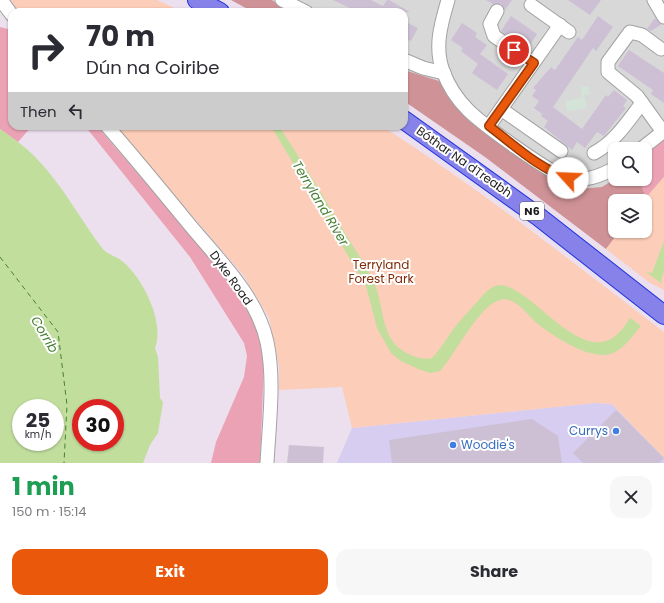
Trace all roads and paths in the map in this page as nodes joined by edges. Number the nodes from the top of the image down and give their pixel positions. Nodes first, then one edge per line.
1 (1, 0) edge
2 (197, 0) edge
3 (282, 0) edge
4 (448, 0) edge
5 (654, 0) edge
6 (531, 5) dead end
7 (212, 8) edge
8 (298, 8) edge
9 (8, 10) edge
10 (497, 11) dead end
11 (664, 17) edge
12 (662, 49) dead end
13 (408, 62) edge
14 (534, 63) junction
15 (444, 73) junction
16 (642, 102) junction
17 (501, 109) junction
18 (408, 123) edge
19 (489, 126) junction
20 (110, 130) edge
21 (663, 131) edge
22 (650, 142) edge
23 (561, 151) dead end
24 (594, 153) dead end
25 (608, 171) edge
26 (662, 312) edge
27 (267, 463) edge

1 - 9 street
2 - 7 highway
3 - 8 street
4 - 15 street
5 - 11 street
6 - 14 street
10 - 14 street
12 - 16 street
13 - 15 street
14 - 17 street
15 - 19 street
16 - 21 street
16 - 24 street
17 - 19 street
17 - 23 street
18 - 26 highway, Bóthar Na dTreabh / N6
19 - 25 street
20 - 27 street, Dyke Road
21 - 22 street

